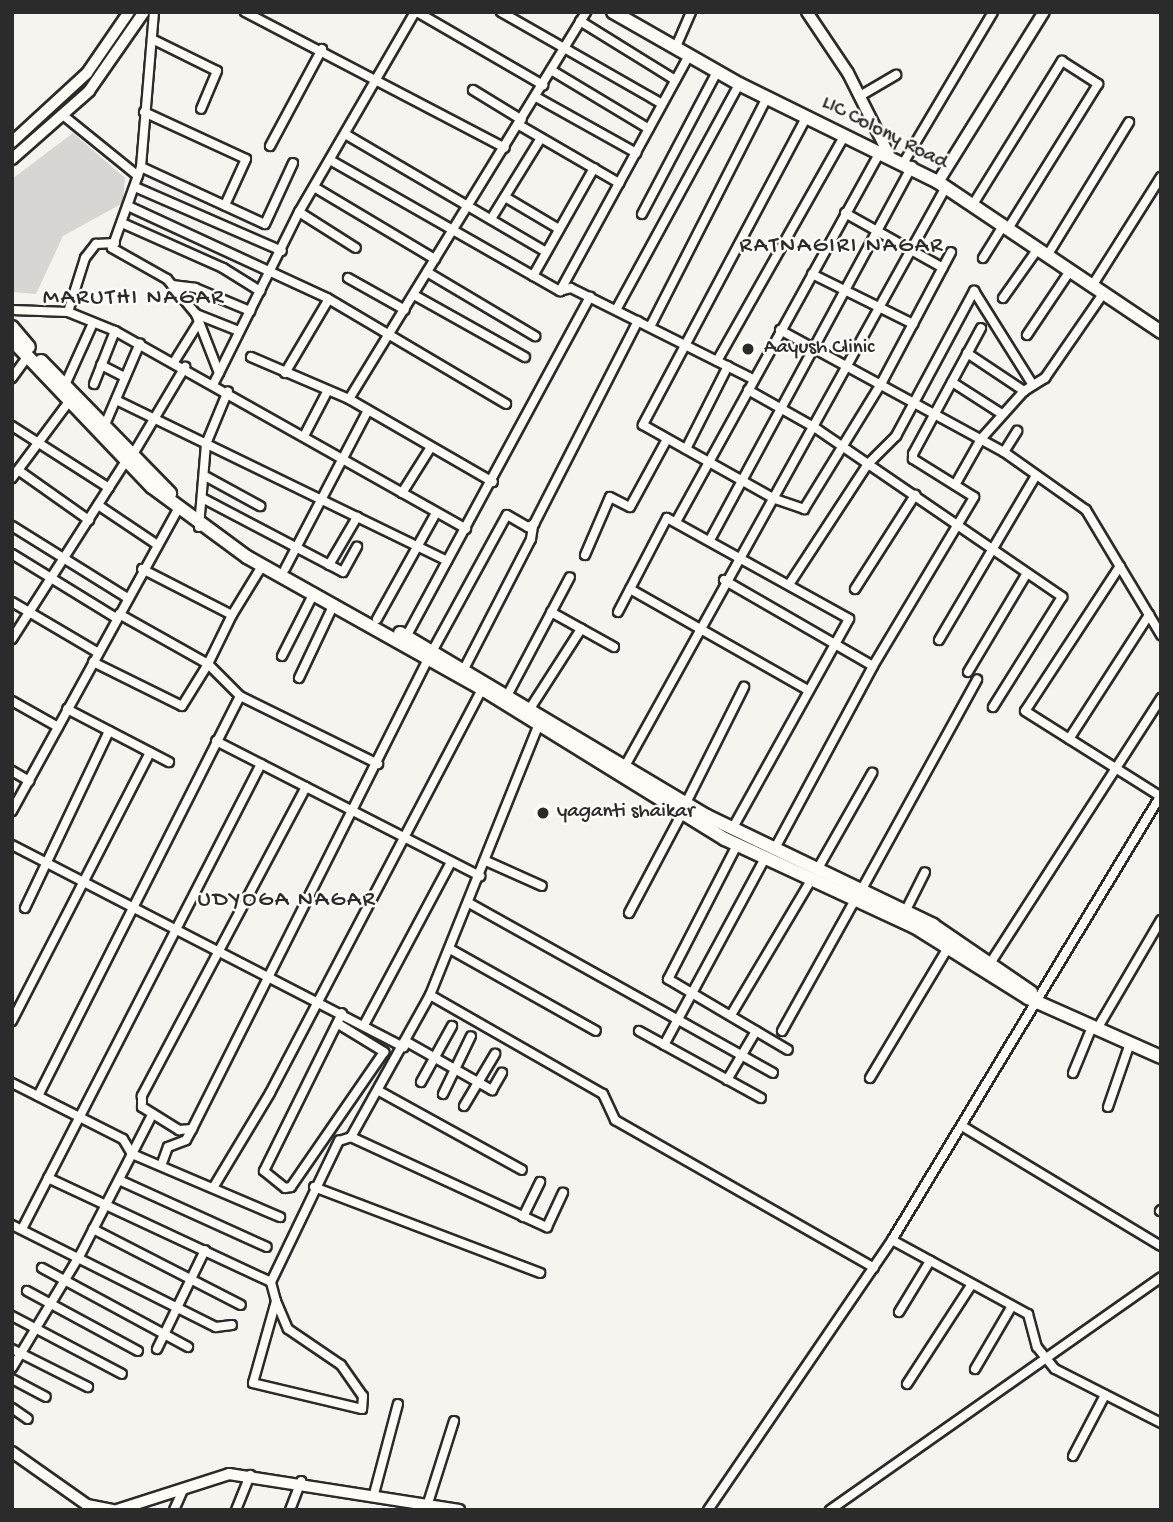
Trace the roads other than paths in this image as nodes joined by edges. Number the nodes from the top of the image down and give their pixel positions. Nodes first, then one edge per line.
1 (129, 12) edge
2 (144, 12) edge
3 (154, 12) edge
4 (245, 12) edge
5 (416, 12) edge
6 (501, 12) edge
7 (586, 12) edge
8 (691, 12) edge
9 (807, 12) edge
10 (993, 12) edge
11 (1044, 12) edge
12 (617, 13) edge
13 (580, 20) junction
14 (152, 39) junction
15 (562, 47) junction
16 (322, 49) junction
17 (675, 49) junction
18 (688, 57) junction
19 (551, 70) junction
20 (716, 72) junction
21 (896, 75) dead end
22 (379, 77) junction
23 (675, 80) junction
24 (739, 84) junction
25 (543, 85) junction
26 (473, 90) dead end
27 (860, 96) junction
28 (536, 97) junction
29 (767, 97) junction
30 (662, 104) junction
31 (201, 108) dead end
32 (144, 112) junction
33 (64, 116) junction
34 (807, 116) junction
35 (520, 122) junction
36 (1129, 122) dead end
37 (649, 129) junction
38 (345, 134) junction
39 (845, 134) junction
40 (541, 138) junction
41 (12, 142) edge
42 (270, 146) dead end
43 (505, 148) junction
44 (635, 153) junction
45 (884, 153) junction
46 (12, 159) edge
47 (330, 160) junction
48 (293, 163) dead end
49 (908, 164) junction
50 (594, 168) junction
51 (140, 172) junction
52 (1161, 177) edge
53 (619, 183) junction
54 (942, 184) junction
55 (135, 187) junction
56 (314, 187) junction
57 (505, 197) junction
58 (225, 205) junction
59 (128, 206) junction
60 (469, 206) junction
61 (972, 206) junction
62 (299, 212) junction
63 (845, 213) junction
64 (642, 214) dead end
65 (491, 219) junction
66 (122, 223) junction
67 (559, 229) junction
68 (1004, 229) junction
69 (877, 231) junction
70 (453, 232) junction
71 (115, 243) junction
72 (356, 248) dead end
73 (911, 250) junction
74 (282, 251) junction
75 (546, 252) junction
76 (951, 252) dead end
77 (1042, 253) junction
78 (983, 258) dead end
79 (435, 259) junction
80 (943, 268) junction
81 (272, 271) junction
82 (1070, 271) junction
83 (427, 272) junction
84 (811, 274) junction
85 (533, 276) junction
86 (348, 278) dead end
87 (172, 285) junction
88 (560, 290) junction
89 (845, 290) junction
90 (1098, 290) junction
91 (260, 291) junction
92 (414, 295) junction
93 (590, 297) junction
94 (1003, 298) dead end
95 (327, 302) junction
96 (878, 307) junction
97 (12, 310) edge
98 (405, 310) junction
99 (616, 310) junction
100 (250, 311) junction
101 (68, 312) junction
102 (198, 318) junction
103 (638, 321) junction
104 (93, 323) junction
105 (913, 324) junction
106 (12, 327) edge
107 (650, 327) junction
108 (981, 328) dead end
109 (780, 330) junction
110 (115, 331) junction
111 (239, 331) junction
112 (1161, 332) edge
113 (387, 334) junction
114 (1027, 335) dead end
115 (535, 336) dead end
116 (12, 340) edge
117 (140, 343) junction
118 (684, 344) junction
119 (814, 348) junction
120 (967, 353) junction
121 (27, 357) junction
122 (251, 357) dead end
123 (525, 357) dead end
124 (718, 361) junction
125 (174, 362) junction
126 (101, 365) junction
127 (847, 365) junction
128 (728, 366) junction
129 (185, 367) junction
130 (219, 373) junction
131 (285, 373) junction
132 (125, 377) junction
133 (12, 378) edge
134 (753, 379) junction
135 (882, 382) junction
136 (952, 382) junction
137 (214, 383) junction
138 (94, 384) dead end
139 (65, 385) junction
140 (1033, 385) junction
141 (748, 390) junction
142 (228, 391) junction
143 (1024, 391) junction
144 (327, 392) junction
145 (349, 399) junction
146 (116, 400) junction
147 (915, 400) junction
148 (68, 403) junction
149 (506, 404) dead end
150 (368, 410) junction
151 (780, 410) junction
152 (936, 412) junction
153 (1002, 414) junction
154 (155, 419) junction
155 (12, 426) edge
156 (104, 427) junction
157 (814, 428) junction
158 (1017, 431) dead end
159 (304, 436) junction
160 (667, 439) junction
161 (981, 439) junction
162 (37, 442) junction
163 (206, 443) junction
164 (431, 447) junction
165 (844, 448) junction
166 (686, 449) junction
167 (1004, 452) junction
168 (342, 458) junction
169 (129, 459) junction
170 (710, 463) junction
171 (868, 464) junction
172 (18, 470) junction
173 (1036, 475) junction
174 (205, 477) junction
175 (12, 478) edge
176 (742, 481) junction
177 (493, 482) junction
178 (955, 485) junction
179 (109, 488) junction
180 (402, 493) junction
181 (915, 495) junction
182 (204, 499) junction
183 (321, 499) junction
184 (775, 499) junction
185 (98, 505) junction
186 (260, 506) dead end
187 (177, 511) junction
188 (436, 513) junction
189 (357, 517) junction
190 (89, 520) junction
191 (677, 520) junction
192 (201, 524) junction
193 (957, 524) junction
194 (12, 526) edge
195 (533, 526) junction
196 (466, 529) junction
197 (711, 538) junction
198 (156, 544) junction
199 (417, 546) junction
200 (356, 547) dead end
201 (295, 548) junction
202 (992, 549) junction
203 (12, 554) edge
204 (739, 554) junction
205 (585, 555) dead end
206 (64, 559) junction
207 (447, 561) junction
208 (329, 565) junction
209 (262, 566) junction
210 (1120, 566) junction
211 (142, 569) junction
212 (285, 569) junction
213 (1027, 573) junction
214 (570, 577) dead end
215 (51, 579) junction
216 (724, 580) junction
217 (790, 583) junction
218 (630, 589) junction
219 (855, 589) dead end
220 (314, 593) junction
221 (126, 597) junction
222 (12, 602) edge
223 (334, 604) junction
224 (618, 611) dead end
225 (29, 612) junction
226 (551, 612) junction
227 (232, 615) junction
228 (1150, 615) junction
229 (118, 616) junction
230 (377, 619) junction
231 (699, 628) junction
232 (581, 629) junction
233 (1161, 635) edge
234 (407, 636) junction
235 (12, 639) edge
236 (939, 640) dead end
237 (834, 644) junction
238 (614, 647) dead end
239 (97, 652) junction
240 (430, 655) junction
241 (282, 656) dead end
242 (93, 662) junction
243 (208, 664) junction
244 (873, 666) junction
245 (464, 668) junction
246 (968, 672) dead end
247 (299, 678) dead end
248 (977, 680) dead end
249 (744, 688) dead end
250 (482, 689) junction
251 (808, 690) junction
252 (508, 694) junction
253 (240, 696) junction
254 (1161, 698) edge
255 (12, 701) edge
256 (993, 707) dead end
257 (531, 708) junction
258 (67, 709) junction
259 (541, 720) junction
260 (58, 727) junction
261 (109, 732) junction
262 (1069, 739) junction
263 (216, 741) junction
264 (150, 752) junction
265 (169, 762) dead end
266 (261, 764) junction
267 (378, 764) junction
268 (625, 766) junction
269 (1112, 766) junction
270 (12, 771) edge
271 (872, 773) dead end
272 (29, 781) junction
273 (306, 787) junction
274 (1160, 796) edge
275 (683, 809) junction
276 (12, 811) edge
277 (354, 813) junction
278 (732, 829) junction
279 (403, 837) junction
280 (12, 845) edge
281 (737, 845) junction
282 (769, 854) junction
283 (486, 861) junction
284 (46, 862) junction
285 (451, 862) junction
286 (925, 872) dead end
287 (814, 875) junction
288 (480, 876) junction
289 (83, 881) junction
290 (542, 886) dead end
291 (859, 894) junction
292 (469, 903) junction
293 (132, 906) junction
294 (25, 908) dead end
295 (906, 910) junction
296 (629, 913) dead end
297 (1161, 920) edge
298 (175, 927) junction
299 (949, 946) junction
300 (450, 949) junction
301 (221, 951) junction
302 (991, 962) junction
303 (268, 975) junction
304 (694, 993) junction
305 (430, 995) junction
306 (1036, 999) junction
307 (318, 1001) junction
308 (342, 1013) junction
309 (14, 1015) edge
310 (731, 1015) junction
311 (679, 1020) junction
312 (340, 1025) junction
313 (364, 1025) junction
314 (452, 1026) dead end
315 (1095, 1028) junction
316 (596, 1031) dead end
317 (639, 1031) dead end
318 (756, 1031) junction
319 (782, 1031) dead end
320 (471, 1036) dead end
321 (1130, 1043) junction
322 (405, 1045) junction
323 (664, 1045) junction
324 (788, 1050) dead end
325 (1159, 1053) edge
326 (495, 1054) dead end
327 (742, 1055) junction
328 (434, 1056) junction
329 (454, 1068) junction
330 (502, 1073) dead end
331 (773, 1073) dead end
332 (1073, 1073) dead end
333 (870, 1078) dead end
334 (727, 1080) junction
335 (421, 1082) dead end
336 (479, 1082) junction
337 (12, 1083) edge
338 (379, 1091) junction
339 (443, 1094) dead end
340 (38, 1096) junction
341 (761, 1098) dead end
342 (464, 1106) dead end
343 (1108, 1107) dead end
344 (152, 1115) junction
345 (77, 1117) junction
346 (962, 1126) junction
347 (192, 1129) junction
348 (351, 1137) junction
349 (132, 1154) junction
350 (161, 1166) junction
351 (522, 1170) dead end
352 (48, 1178) junction
353 (119, 1180) junction
354 (540, 1182) dead end
355 (314, 1187) junction
356 (213, 1188) junction
357 (563, 1193) dead end
358 (107, 1204) junction
359 (280, 1217) dead end
360 (523, 1217) junction
361 (12, 1225) edge
362 (22, 1229) junction
363 (93, 1229) junction
364 (892, 1240) junction
365 (1161, 1246) edge
366 (267, 1247) dead end
367 (205, 1250) junction
368 (80, 1255) junction
369 (930, 1261) junction
370 (42, 1268) dead end
371 (873, 1268) junction
372 (540, 1273) dead end
373 (1161, 1277) edge
374 (191, 1279) junction
375 (64, 1280) junction
376 (271, 1282) junction
377 (972, 1284) junction
378 (27, 1291) dead end
379 (276, 1301) junction
380 (49, 1303) junction
381 (242, 1305) dead end
382 (178, 1306) junction
383 (1012, 1306) junction
384 (899, 1311) dead end
385 (12, 1316) edge
386 (232, 1325) dead end
387 (35, 1328) junction
388 (166, 1334) junction
389 (188, 1347) dead end
390 (157, 1349) dead end
391 (138, 1350) dead end
392 (17, 1351) edge
393 (1045, 1359) junction
394 (12, 1368) edge
395 (975, 1369) dead end
396 (122, 1374) dead end
397 (12, 1379) edge
398 (907, 1384) dead end
399 (88, 1387) dead end
400 (1105, 1395) junction
401 (46, 1396) dead end
402 (398, 1404) dead end
403 (12, 1408) edge
404 (28, 1419) dead end
405 (454, 1421) dead end
406 (1161, 1423) edge
407 (12, 1452) edge
408 (1073, 1456) dead end
409 (250, 1475) junction
410 (301, 1481) junction
411 (185, 1485) junction
412 (374, 1494) junction
413 (428, 1503) junction
414 (412, 1505) edge
415 (115, 1510) edge
416 (174, 1510) edge
417 (236, 1510) edge
418 (290, 1510) edge
419 (459, 1510) edge
420 (708, 1510) edge
421 (831, 1510) edge

1 - 41 street
2 - 33 street
3 - 14 street
4 - 16 street
5 - 22 street
5 - 25 street
6 - 15 street
7 - 13 street
8 - 17 street
9 - 27 street
10 - 49 street
11 - 54 street
12 - 17 main road, LIC Colony Road
13 - 15 street
13 - 23 street
14 - 31 street
14 - 32 street
15 - 19 street
15 - 30 street
16 - 22 street
16 - 42 street
17 - 18 main road, LIC Colony Road
18 - 20 main road, LIC Colony Road
18 - 23 street
19 - 25 street
19 - 37 street
20 - 24 main road, LIC Colony Road
20 - 64 street
21 - 27 street
22 - 38 street
22 - 43 street
23 - 30 street
24 - 29 main road, LIC Colony Road
24 - 99 street
25 - 28 street
26 - 35 street
27 - 45 street
28 - 35 street
28 - 44 street
29 - 34 main road, LIC Colony Road
29 - 107 street
30 - 37 street
32 - 51 street
32 - 58 street
33 - 46 street
33 - 51 street
34 - 39 main road, LIC Colony Road
34 - 118 street
35 - 40 street
35 - 43 street
36 - 77 street
37 - 44 street
38 - 47 street
38 - 60 street
39 - 45 main road, LIC Colony Road
39 - 124 street
40 - 50 street
40 - 57 street
43 - 60 street
44 - 53 street
45 - 49 main road, LIC Colony Road
45 - 63 street
47 - 56 street
47 - 70 street
48 - 58 street
49 - 54 main road, LIC Colony Road
49 - 69 street
50 - 53 street
50 - 67 street
51 - 55 street
51 - 58 street
52 - 90 street
53 - 88 street
54 - 61 main road, LIC Colony Road
54 - 73 street
55 - 59 street
55 - 74 street
56 - 62 street
56 - 79 street
57 - 65 street
57 - 67 street
59 - 66 street
59 - 81 street
60 - 65 street
60 - 70 street
61 - 68 main road, LIC Colony Road
61 - 68 street
62 - 72 street
62 - 74 street
63 - 69 street
63 - 84 street
65 - 75 street
66 - 71 street
66 - 91 street
67 - 75 street
68 - 77 main road, LIC Colony Road
68 - 78 street
69 - 73 street
69 - 89 street
70 - 79 street
70 - 85 street
71 - 87 street
71 - 101 street
73 - 80 street
73 - 96 street
74 - 81 street
75 - 85 street
76 - 80 street
77 - 82 main road, LIC Colony Road
77 - 94 street
79 - 83 street
80 - 105 street
81 - 91 street
81 - 95 street
82 - 90 main road, LIC Colony Road
82 - 114 street
83 - 92 street
83 - 115 street
84 - 89 street
84 - 109 street
85 - 88 street
86 - 98 street
87 - 100 street
87 - 102 street
88 - 93 street
89 - 96 street
89 - 119 street
90 - 112 main road, LIC Colony Road
90 - 140 street
91 - 100 street
92 - 98 street
92 - 123 street
93 - 99 street
93 - 177 street
95 - 113 street
95 - 131 street
96 - 105 street
96 - 127 street
97 - 101 street
98 - 113 street
99 - 103 street
100 - 111 street
101 - 104 street
102 - 111 street
102 - 125 street
102 - 130 street
103 - 107 street
103 - 195 street
104 - 110 street
104 - 139 street
105 - 135 street
106 - 139 main road
107 - 118 street
108 - 120 street
109 - 119 street
109 - 134 street
110 - 117 street
110 - 126 street
111 - 130 street
113 - 145 street
113 - 149 street
116 - 121 main road
117 - 125 street
117 - 132 street
118 - 124 street
118 - 160 street
119 - 127 street
119 - 151 street
120 - 136 street
120 - 143 street
121 - 133 street
121 - 148 main road
122 - 131 street
124 - 128 street
125 - 129 street
126 - 132 street
126 - 138 street
127 - 135 street
127 - 157 street
128 - 134 street
128 - 166 street
129 - 137 street
129 - 154 street
130 - 137 street
131 - 144 street
132 - 146 street
134 - 141 street
135 - 147 street
135 - 165 street
136 - 152 street
136 - 153 street
137 - 142 street
139 - 156 main road
140 - 143 street
140 - 147 street
141 - 151 street
141 - 170 street
142 - 159 street
142 - 163 street
143 - 153 street
144 - 145 street
144 - 159 street
145 - 150 street
146 - 154 street
146 - 156 street
147 - 152 street
147 - 171 street
148 - 162 street
148 - 169 main road
150 - 164 street
150 - 168 street
151 - 157 street
151 - 176 street
152 - 161 street
152 - 178 street
153 - 161 street
154 - 163 street
154 - 169 street
155 - 162 street
156 - 169 main road
157 - 165 street
157 - 184 street
158 - 167 street
159 - 168 street
160 - 166 street
160 - 205 street
161 - 167 street
161 - 178 street
162 - 172 street
162 - 179 street
163 - 174 street
163 - 183 street
164 - 177 street
164 - 180 street
165 - 171 street
165 - 184 street
166 - 170 street
167 - 173 street
168 - 180 street
168 - 183 street
169 - 179 street
169 - 187 main road
169 - 192 main road
170 - 176 street
170 - 191 street
171 - 181 street
171 - 217 street
172 - 175 street
172 - 190 street
173 - 202 street
173 - 210 street
174 - 182 street
174 - 186 street
176 - 184 street
176 - 197 street
177 - 196 street
178 - 193 street
179 - 185 street
180 - 188 street
181 - 193 street
181 - 219 street
182 - 192 street
182 - 201 street
183 - 189 street
183 - 201 street
184 - 204 street
185 - 190 street
185 - 198 street
187 - 192 main road
187 - 198 street
188 - 196 street
188 - 199 street
189 - 199 street
189 - 208 street
190 - 206 street
191 - 197 street
191 - 218 street
192 - 209 main road
192 - 212 main road
193 - 202 street
193 - 244 street
194 - 206 street
195 - 240 street
195 - 245 street
196 - 207 street
197 - 204 street
198 - 211 street
199 - 207 street
199 - 230 street
200 - 208 street
201 - 208 street
201 - 212 street
202 - 213 street
202 - 236 street
203 - 215 street
204 - 216 street
204 - 217 street
206 - 215 street
206 - 221 street
207 - 234 street
209 - 220 main road
209 - 227 street
210 - 228 street
210 - 262 street
211 - 221 street
211 - 227 street
212 - 230 main road
213 - 246 street
213 - 256 street
214 - 226 street
215 - 225 street
215 - 229 street
216 - 231 street
216 - 237 street
217 - 237 street
218 - 224 street
218 - 231 street
220 - 223 main road
220 - 241 street
221 - 229 street
222 - 225 street
223 - 240 main road
223 - 247 street
225 - 235 street
225 - 239 street
226 - 232 street
226 - 252 street
227 - 243 street
228 - 233 street
228 - 262 street
229 - 239 street
229 - 243 street
230 - 234 main road
231 - 251 street
231 - 268 street
232 - 238 street
232 - 257 street
234 - 240 main road
237 - 244 street
237 - 251 street
239 - 242 street
240 - 245 main road
240 - 250 main road
240 - 267 street
242 - 243 street
242 - 258 street
243 - 253 street
244 - 282 street
245 - 252 main road
248 - 291 street
249 - 275 street
250 - 259 main road
250 - 279 street
251 - 278 street
252 - 257 main road
253 - 263 street
253 - 267 street
254 - 269 street
255 - 260 street
257 - 259 main road
258 - 260 street
258 - 261 street
259 - 268 main road
259 - 275 main road
259 - 283 street
260 - 272 street
261 - 264 street
261 - 284 street
262 - 269 street
263 - 266 street
263 - 293 street
264 - 265 street
264 - 289 street
266 - 273 street
266 - 298 street
267 - 277 street
268 - 275 main road
269 - 274 street
269 - 302 street
270 - 272 street
271 - 287 street
272 - 276 street
273 - 277 street
273 - 301 street
274 - 306 street
275 - 278 main road
275 - 281 main road
275 - 296 street
277 - 279 street
277 - 303 street
278 - 282 main road
279 - 285 street
279 - 307 street
280 - 284 street
281 - 282 main road
281 - 304 street
282 - 287 main road
282 - 304 street
283 - 288 street
283 - 290 street
284 - 289 street
284 - 294 street
285 - 288 street
285 - 313 street
286 - 295 street
287 - 291 main road
287 - 310 street
288 - 292 street
289 - 293 street
289 - 309 street
291 - 295 main road
291 - 299 main road
291 - 319 street
292 - 300 street
292 - 311 street
293 - 298 street
293 - 340 street
295 - 302 main road
297 - 315 street
298 - 301 street
298 - 345 street
299 - 306 main road
299 - 333 street
300 - 305 street
300 - 316 street
301 - 303 street
301 - 344 street
302 - 306 main road
303 - 307 street
303 - 347 street
304 - 310 street
304 - 311 street
305 - 322 street
305 - 371 street
306 - 315 main road
306 - 346 street
307 - 308 street
307 - 356 street
308 - 312 street
308 - 313 street
310 - 318 street
311 - 323 street
311 - 327 street
312 - 312 street
313 - 322 street
314 - 328 street
315 - 321 main road
315 - 332 street
317 - 323 street
318 - 324 street
318 - 327 street
320 - 329 street
321 - 325 main road
321 - 343 street
322 - 328 street
322 - 338 street
323 - 334 street
326 - 336 street
327 - 331 street
327 - 334 street
328 - 329 street
328 - 335 street
329 - 336 street
329 - 339 street
330 - 336 street
334 - 341 street
336 - 342 street
337 - 340 street
338 - 348 street
338 - 351 street
340 - 345 street
344 - 347 street
344 - 349 street
345 - 349 street
345 - 352 street
346 - 364 street
346 - 365 street
347 - 350 street
348 - 355 street
348 - 360 street
349 - 350 street
349 - 353 street
350 - 356 street
352 - 358 street
352 - 362 street
353 - 358 street
353 - 366 street
354 - 360 street
355 - 372 street
355 - 376 street
356 - 359 street
357 - 360 street
358 - 363 street
358 - 367 street
361 - 362 street
362 - 368 street
363 - 368 street
363 - 374 street
364 - 369 street
364 - 371 street
367 - 374 street
367 - 376 street
368 - 375 street
368 - 382 street
369 - 377 street
369 - 384 street
370 - 375 street
371 - 420 street
373 - 393 street
374 - 381 street
374 - 382 street
375 - 380 street
375 - 388 street
376 - 379 street
377 - 383 street
377 - 398 street
378 - 380 street
379 - 379 street
380 - 387 street
380 - 391 street
382 - 386 street
382 - 388 street
383 - 393 street
383 - 395 street
385 - 387 street
387 - 392 street
387 - 396 street
388 - 389 street
388 - 390 street
392 - 394 street
392 - 399 street
393 - 400 street
393 - 421 street
397 - 401 street
400 - 406 street
400 - 408 street
402 - 412 street
403 - 404 street
405 - 413 street
407 - 415 street
409 - 410 street
409 - 411 street
409 - 417 street
410 - 412 street
410 - 418 street
411 - 415 street
411 - 416 street
412 - 414 street
413 - 414 street
413 - 419 street

